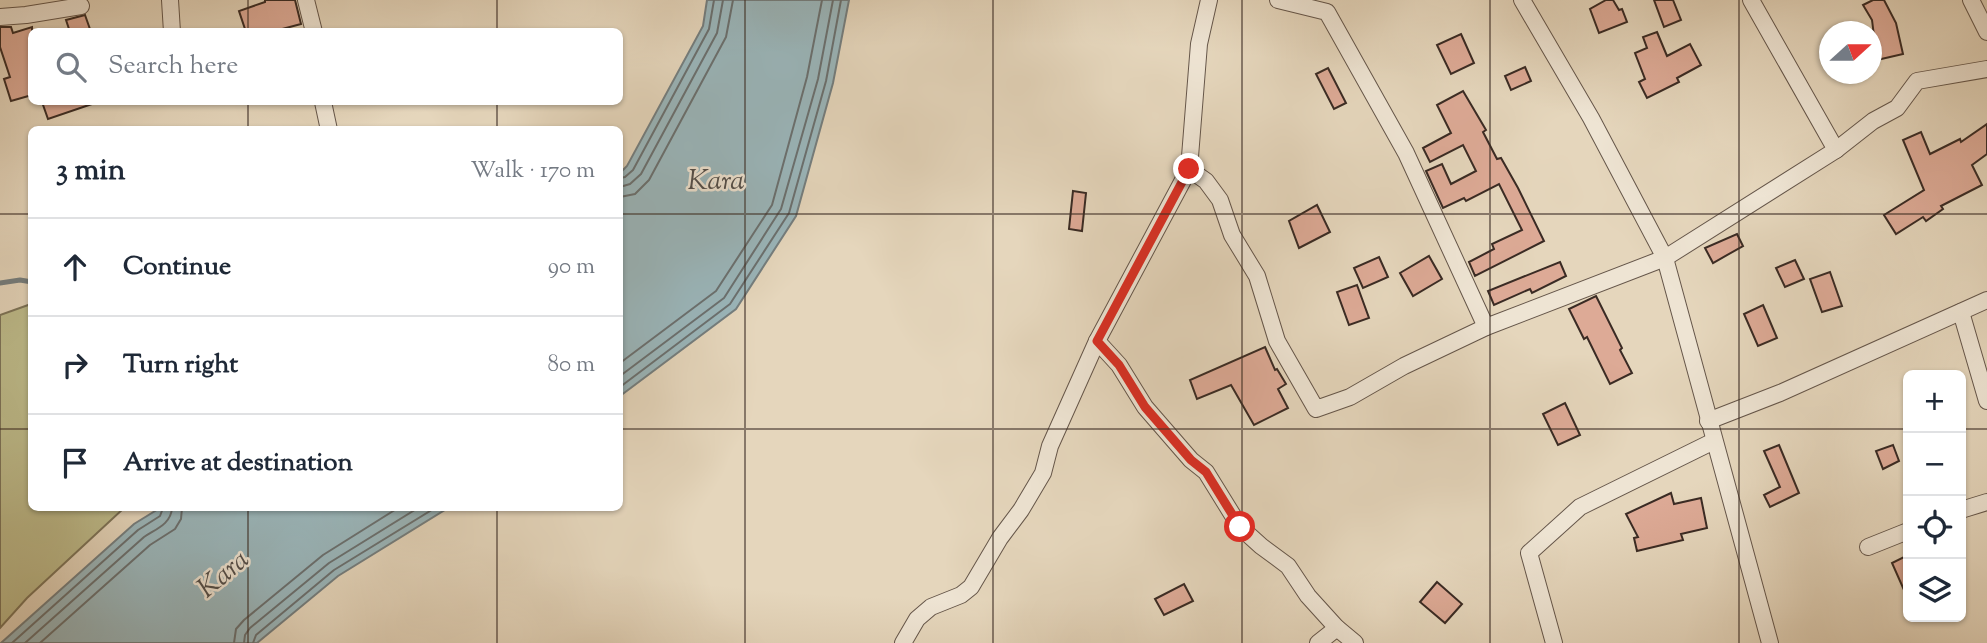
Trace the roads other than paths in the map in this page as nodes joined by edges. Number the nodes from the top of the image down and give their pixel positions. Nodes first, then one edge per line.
1 (170, 0) edge
2 (306, 0) edge
3 (1209, 0) edge
4 (1278, 0) edge
5 (1522, 0) edge
6 (1751, 0) edge
7 (1971, 0) edge
8 (80, 6) dead end
9 (0, 17) edge
10 (172, 28) edge
11 (313, 28) edge
12 (1987, 32) edge
13 (1987, 69) edge
14 (324, 105) edge
15 (328, 126) edge
16 (1836, 150) junction
17 (1189, 169) junction
18 (1665, 258) junction
19 (1987, 300) edge
20 (1961, 312) junction
21 (1486, 327) junction
22 (1097, 341) junction
23 (1987, 401) edge
24 (1708, 421) junction
25 (1713, 441) junction
26 (1987, 502) edge
27 (1966, 508) edge
28 (1903, 533) edge
29 (1868, 547) dead end
30 (1337, 628) junction
31 (903, 643) edge
32 (1318, 643) edge
33 (1355, 643) edge
34 (1554, 643) edge
35 (1770, 643) edge

1 - 10 street
2 - 11 street
3 - 17 street
4 - 21 street
5 - 18 street
6 - 16 street
7 - 12 street
8 - 9 street
13 - 16 street
14 - 15 street
16 - 18 street
17 - 21 street
17 - 22 street
18 - 21 street
18 - 24 street
19 - 20 street
20 - 23 street
20 - 24 street
22 - 30 street
22 - 31 street
24 - 25 street
25 - 34 street
25 - 35 street
26 - 27 street
28 - 29 street
30 - 32 street
30 - 33 street

